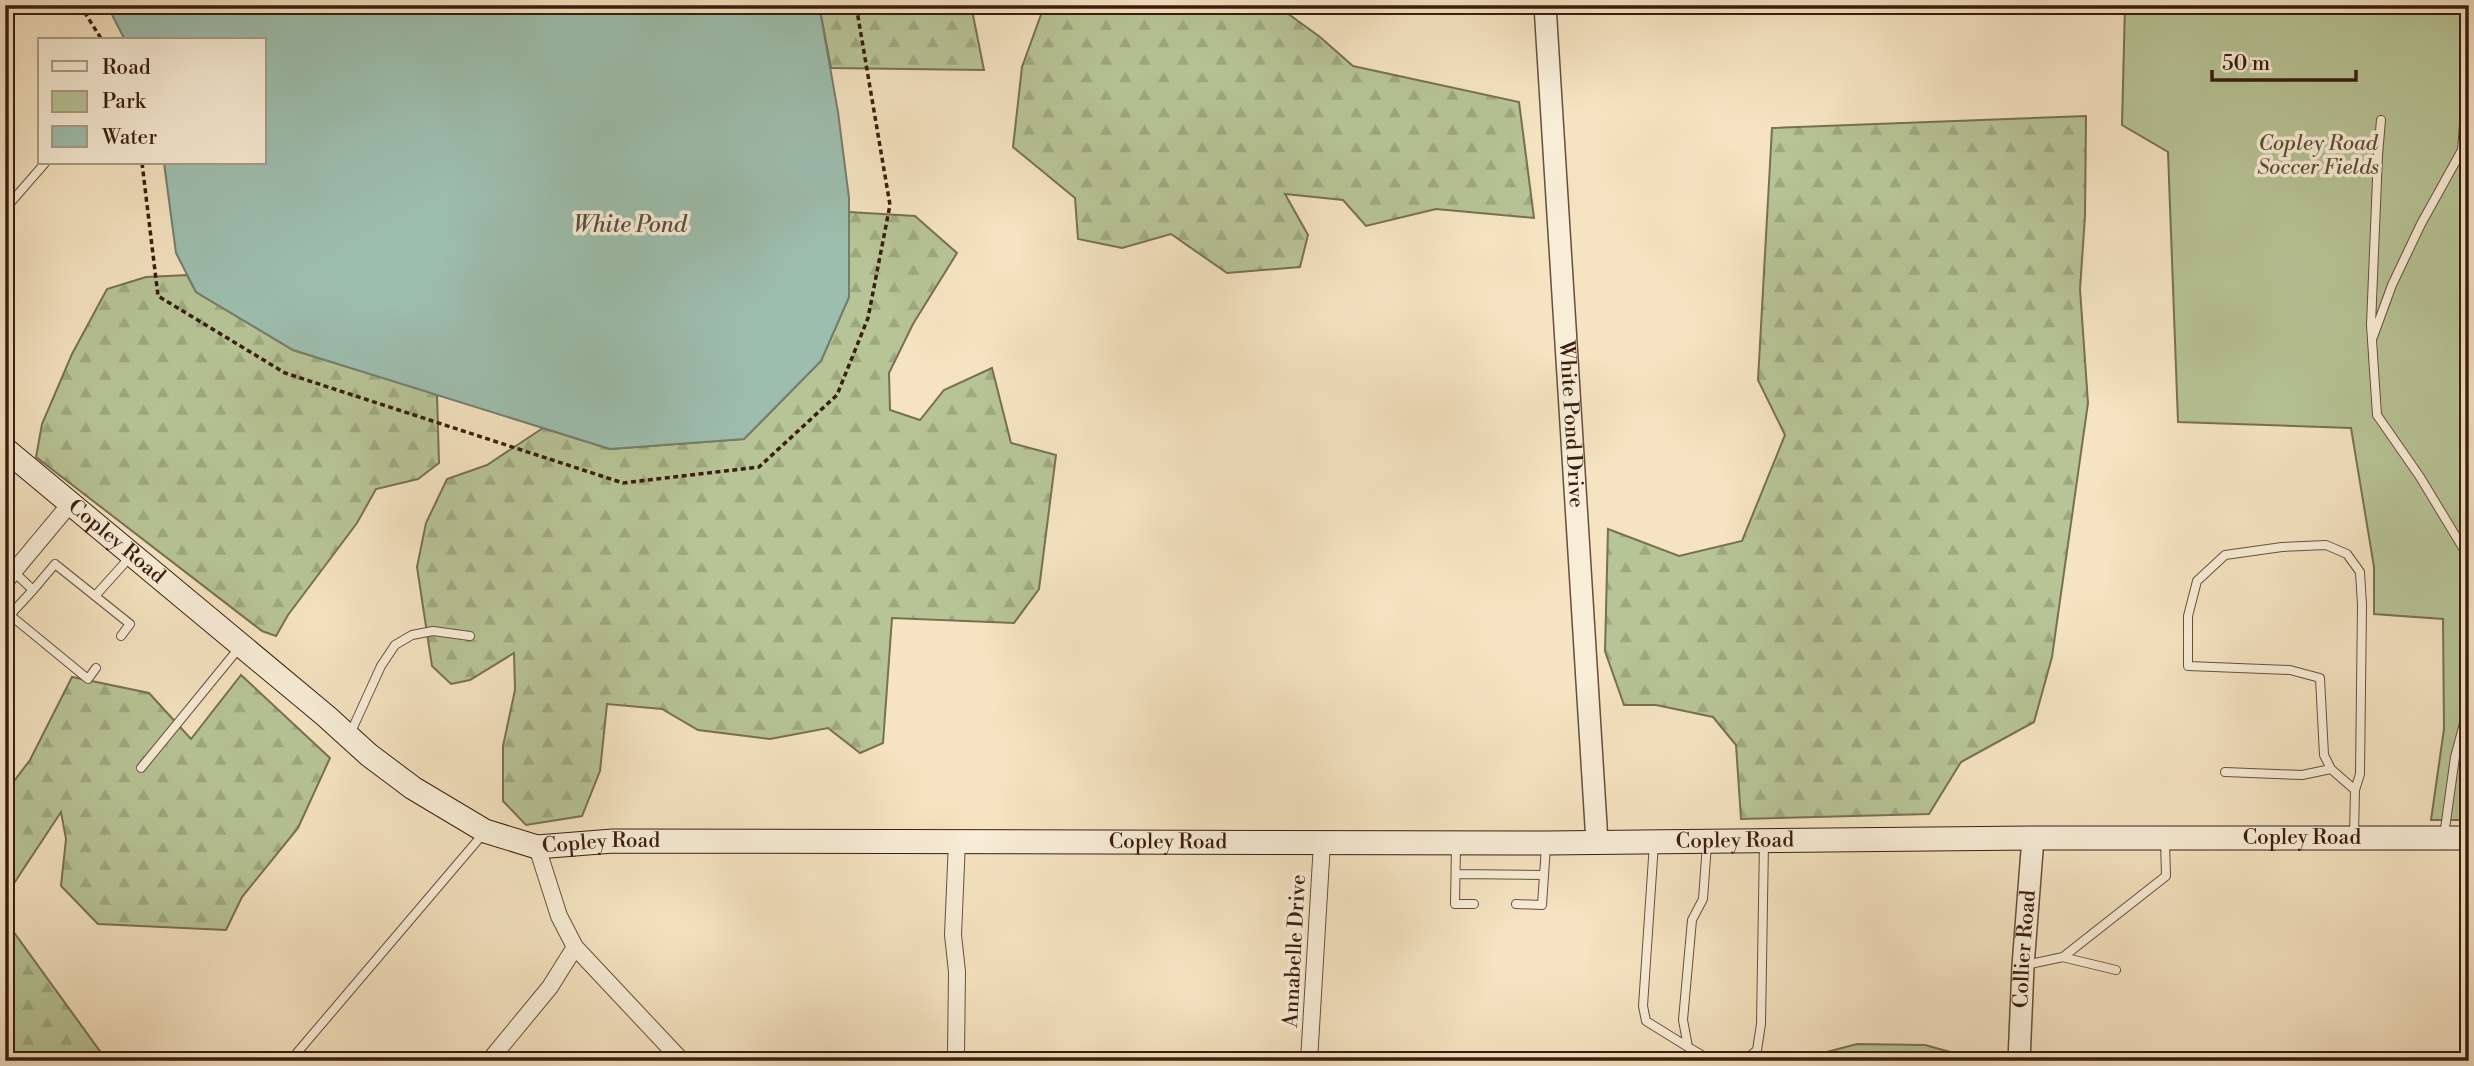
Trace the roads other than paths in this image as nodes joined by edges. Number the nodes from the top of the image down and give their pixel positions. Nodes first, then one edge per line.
1 (1545, 5) edge
2 (2381, 120) dead end
3 (2464, 125) dead end
4 (44, 164) edge
5 (5, 209) edge
6 (2372, 340) junction
7 (5, 449) edge
8 (71, 504) junction
9 (131, 555) junction
10 (2469, 558) edge
11 (9, 577) edge
12 (33, 590) junction
13 (95, 596) junction
14 (121, 636) dead end
15 (471, 636) dead end
16 (240, 646) junction
17 (96, 668) dead end
18 (2469, 705) edge
19 (349, 736) junction
20 (141, 768) dead end
21 (2331, 769) junction
22 (2225, 772) dead end
23 (2356, 790) junction
24 (485, 831) junction
25 (2033, 838) junction
26 (2165, 838) junction
27 (2354, 838) junction
28 (2444, 838) junction
29 (2469, 838) edge
30 (957, 841) junction
31 (1708, 841) junction
32 (1765, 841) junction
33 (1597, 842) junction
34 (1654, 842) junction
35 (1322, 843) junction
36 (1456, 843) junction
37 (1547, 843) junction
38 (537, 847) junction
39 (1456, 874) junction
40 (1544, 875) junction
41 (1474, 904) dead end
42 (1516, 904) dead end
43 (575, 947) junction
44 (2062, 957) junction
45 (2023, 966) junction
46 (2116, 970) dead end
47 (1688, 1047) junction
48 (290, 1061) edge
49 (489, 1061) edge
50 (682, 1061) edge
51 (954, 1061) edge
52 (1309, 1061) edge
53 (1712, 1061) edge
54 (1744, 1061) edge
55 (2019, 1061) edge

1 - 33 street, White Pond Drive
2 - 6 lane
3 - 6 lane
4 - 5 lane
6 - 10 lane
7 - 8 main road, Copley Road
8 - 9 main road, Copley Road
8 - 11 street
9 - 13 lane
9 - 16 main road, Copley Road
11 - 12 lane
12 - 13 lane
12 - 17 lane
13 - 14 lane
15 - 19 lane
16 - 19 main road, Copley Road
16 - 20 lane
18 - 28 lane
19 - 24 main road, Copley Road
21 - 22 lane
21 - 23 lane
21 - 23 lane
23 - 27 lane
24 - 38 main road, Copley Road
24 - 48 lane
25 - 26 main road, Copley Road
25 - 32 main road, Copley Road
25 - 45 street, Collier Road
26 - 27 main road, Copley Road
26 - 44 lane
27 - 28 main road, Copley Road
28 - 29 main road, Copley Road
30 - 35 main road, Copley Road
30 - 38 main road, Copley Road
30 - 51 street
31 - 32 main road, Copley Road
31 - 34 main road, Copley Road
31 - 47 lane
32 - 54 lane
33 - 34 main road, Copley Road
33 - 37 main road, Copley Road
34 - 47 lane
35 - 36 main road, Copley Road
35 - 52 street, Annabelle Drive
36 - 37 main road, Copley Road
36 - 39 lane
37 - 40 lane
38 - 43 street
39 - 40 lane
39 - 41 lane
40 - 42 lane
43 - 49 street
43 - 50 street
44 - 45 lane
44 - 46 lane
45 - 55 street, Collier Road
47 - 53 lane

